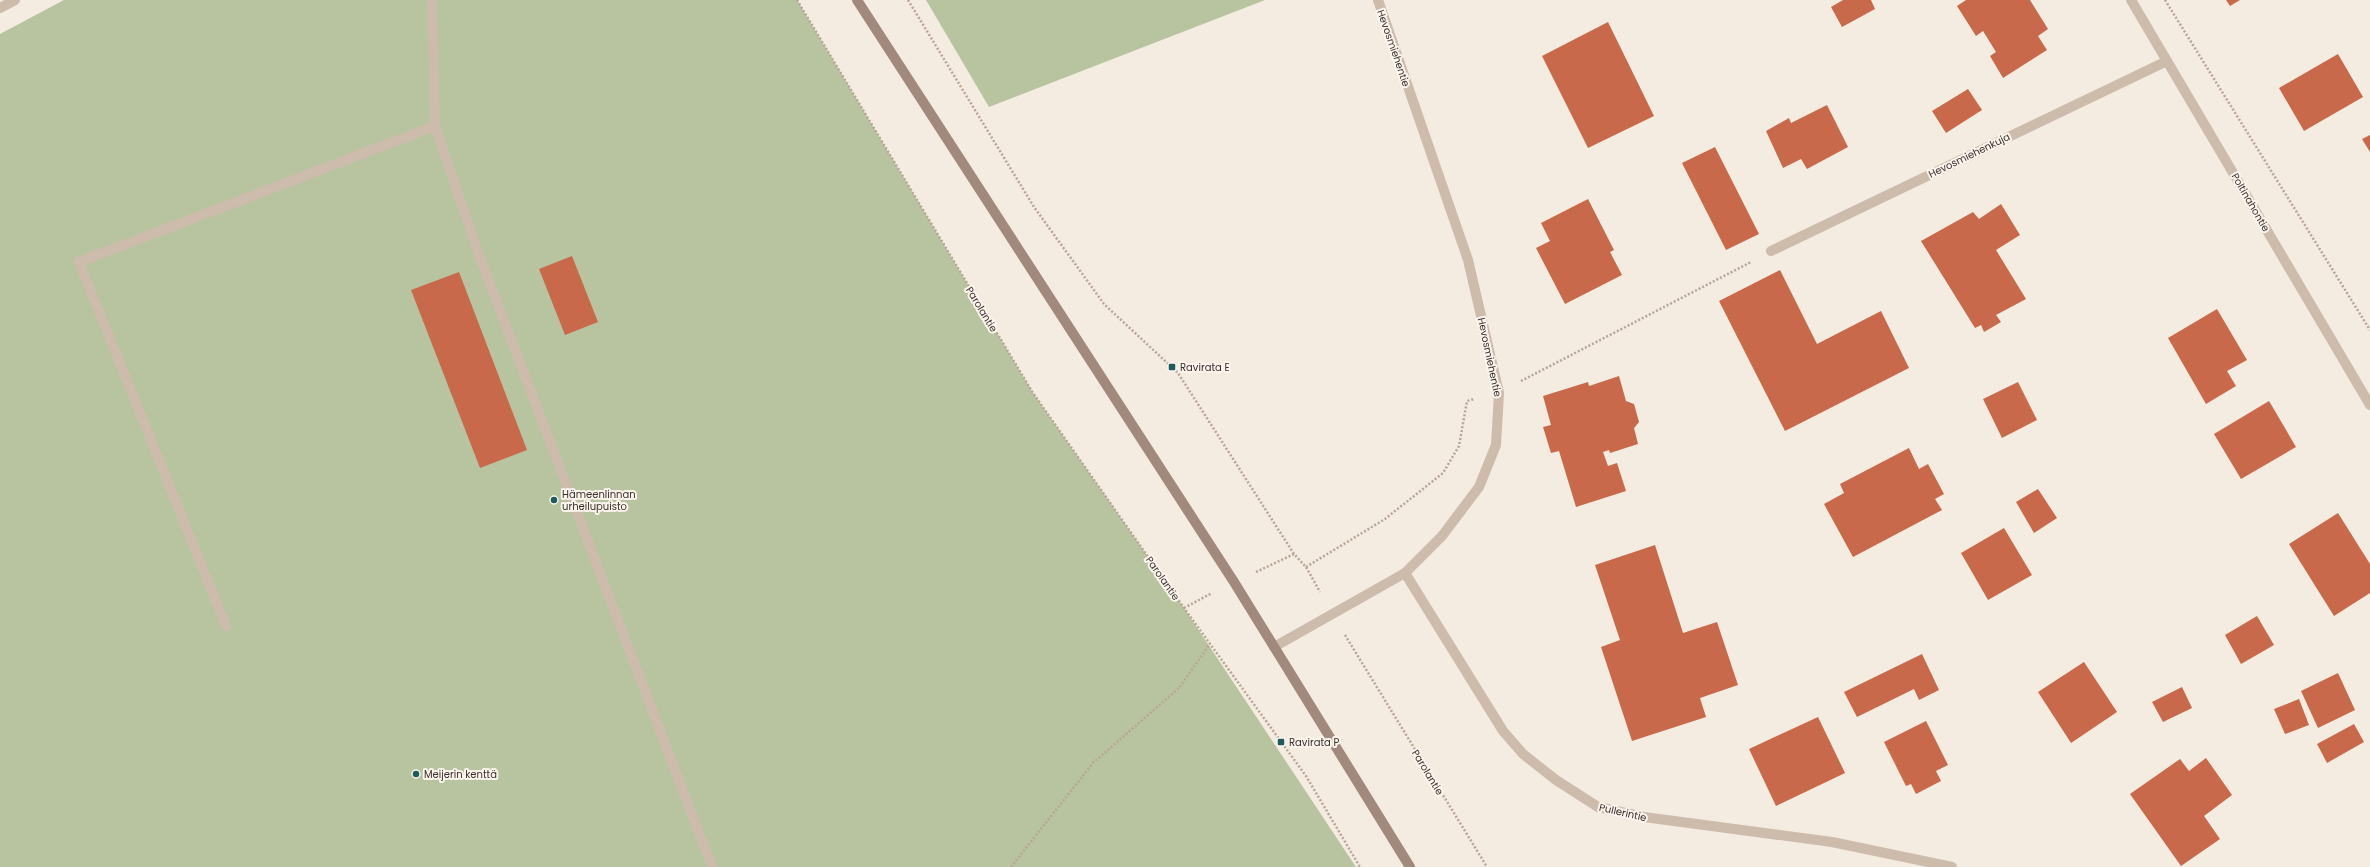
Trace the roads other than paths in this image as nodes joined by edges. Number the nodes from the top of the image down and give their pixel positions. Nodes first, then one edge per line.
1 (15, 0) edge
2 (432, 0) edge
3 (857, 0) edge
4 (1378, 0) edge
5 (2131, 0) edge
6 (0, 8) edge
7 (2167, 61) junction
8 (435, 126) junction
9 (1771, 251) road end
10 (2370, 405) edge
11 (1404, 573) junction
12 (226, 626) dead end
13 (1274, 647) junction
14 (712, 867) edge
15 (1410, 867) edge
16 (1952, 867) edge

1 - 6 street
2 - 8 street
3 - 13 main road
4 - 11 street, Hevosmiehentie
5 - 7 street, Poltinahontie
7 - 9 street, Hevosmiehenkuja
7 - 10 street, Poltinahontie
8 - 12 street
8 - 14 street
11 - 13 street, Hevosmiehentie
11 - 16 street, Pullerintie
13 - 15 main road

